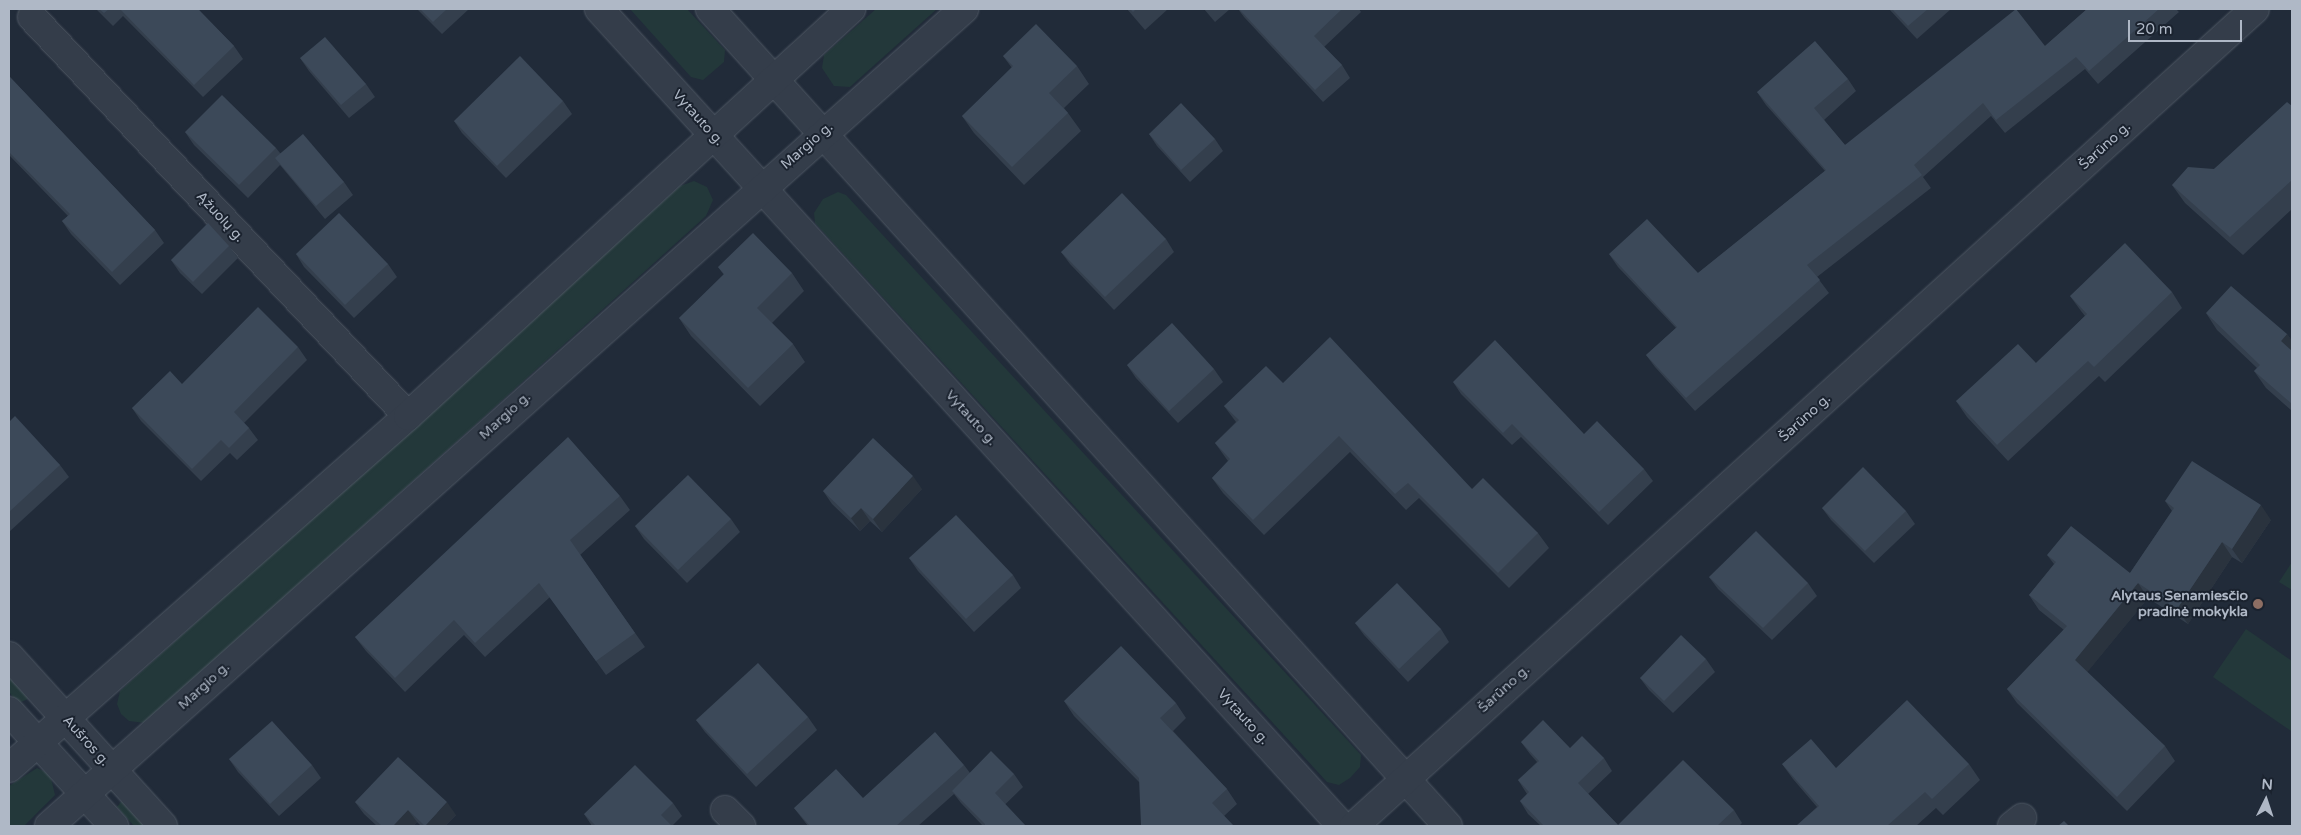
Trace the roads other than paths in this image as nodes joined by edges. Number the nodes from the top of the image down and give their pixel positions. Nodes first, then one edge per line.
1 (599, 9) edge
2 (710, 9) edge
3 (852, 9) edge
4 (964, 9) edge
5 (2255, 9) edge
6 (32, 17) dead end
7 (776, 82) junction
8 (822, 132) junction
9 (716, 137) junction
10 (761, 187) junction
11 (408, 416) junction
12 (9, 656) edge
13 (9, 711) edge
14 (65, 718) junction
15 (37, 742) junction
16 (9, 768) edge
17 (112, 769) junction
18 (1405, 779) junction
19 (84, 794) junction
20 (49, 826) edge
21 (114, 826) edge
22 (163, 826) edge
23 (1342, 826) edge
24 (1354, 826) edge
25 (1448, 826) edge

1 - 9 street, Vytauto g.
2 - 7 street
3 - 7 street
4 - 8 street, Margio g.
5 - 18 street, Šarūno g.
6 - 11 street, Ąžuolų g.
7 - 8 street
7 - 9 street
8 - 10 street, Margio g.
8 - 18 street
9 - 10 street, Vytauto g.
9 - 11 street
10 - 17 street, Margio g.
10 - 23 street, Vytauto g.
11 - 14 street
12 - 14 street, Aušros g.
13 - 15 street
14 - 15 street
14 - 17 street, Aušros g.
15 - 16 street
15 - 19 street
17 - 19 street, Margio g.
17 - 22 street, Aušros g.
18 - 24 street, Šarūno g.
18 - 25 street
19 - 20 street, Margio g.
19 - 21 street

